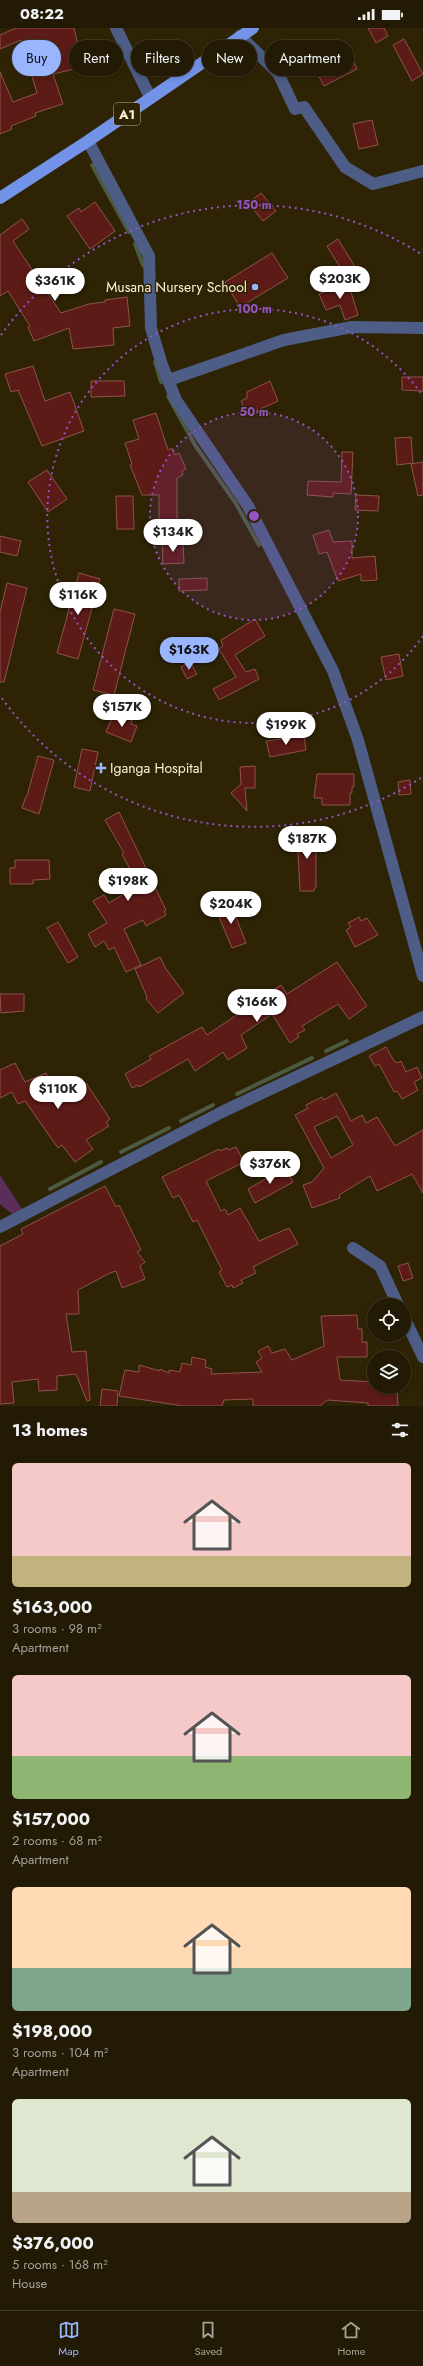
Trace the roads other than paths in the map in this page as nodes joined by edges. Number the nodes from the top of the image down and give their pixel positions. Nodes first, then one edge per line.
1 (116, 28) edge
2 (253, 28) edge
3 (240, 36) junction
4 (150, 97) junction
5 (88, 141) junction
6 (423, 171) edge
7 (0, 198) edge
8 (423, 328) edge
9 (169, 380) junction
10 (423, 976) edge
11 (423, 1016) edge
12 (0, 1227) edge
13 (353, 1248) dead end
14 (395, 1298) edge
15 (411, 1332) edge
16 (423, 1357) edge

1 - 4 street
2 - 3 main road, A1
3 - 4 main road, A1
3 - 6 street
4 - 5 main road, A1
5 - 7 main road, A1
5 - 9 street
8 - 9 street
9 - 10 street
11 - 12 street
13 - 14 street
15 - 16 street

